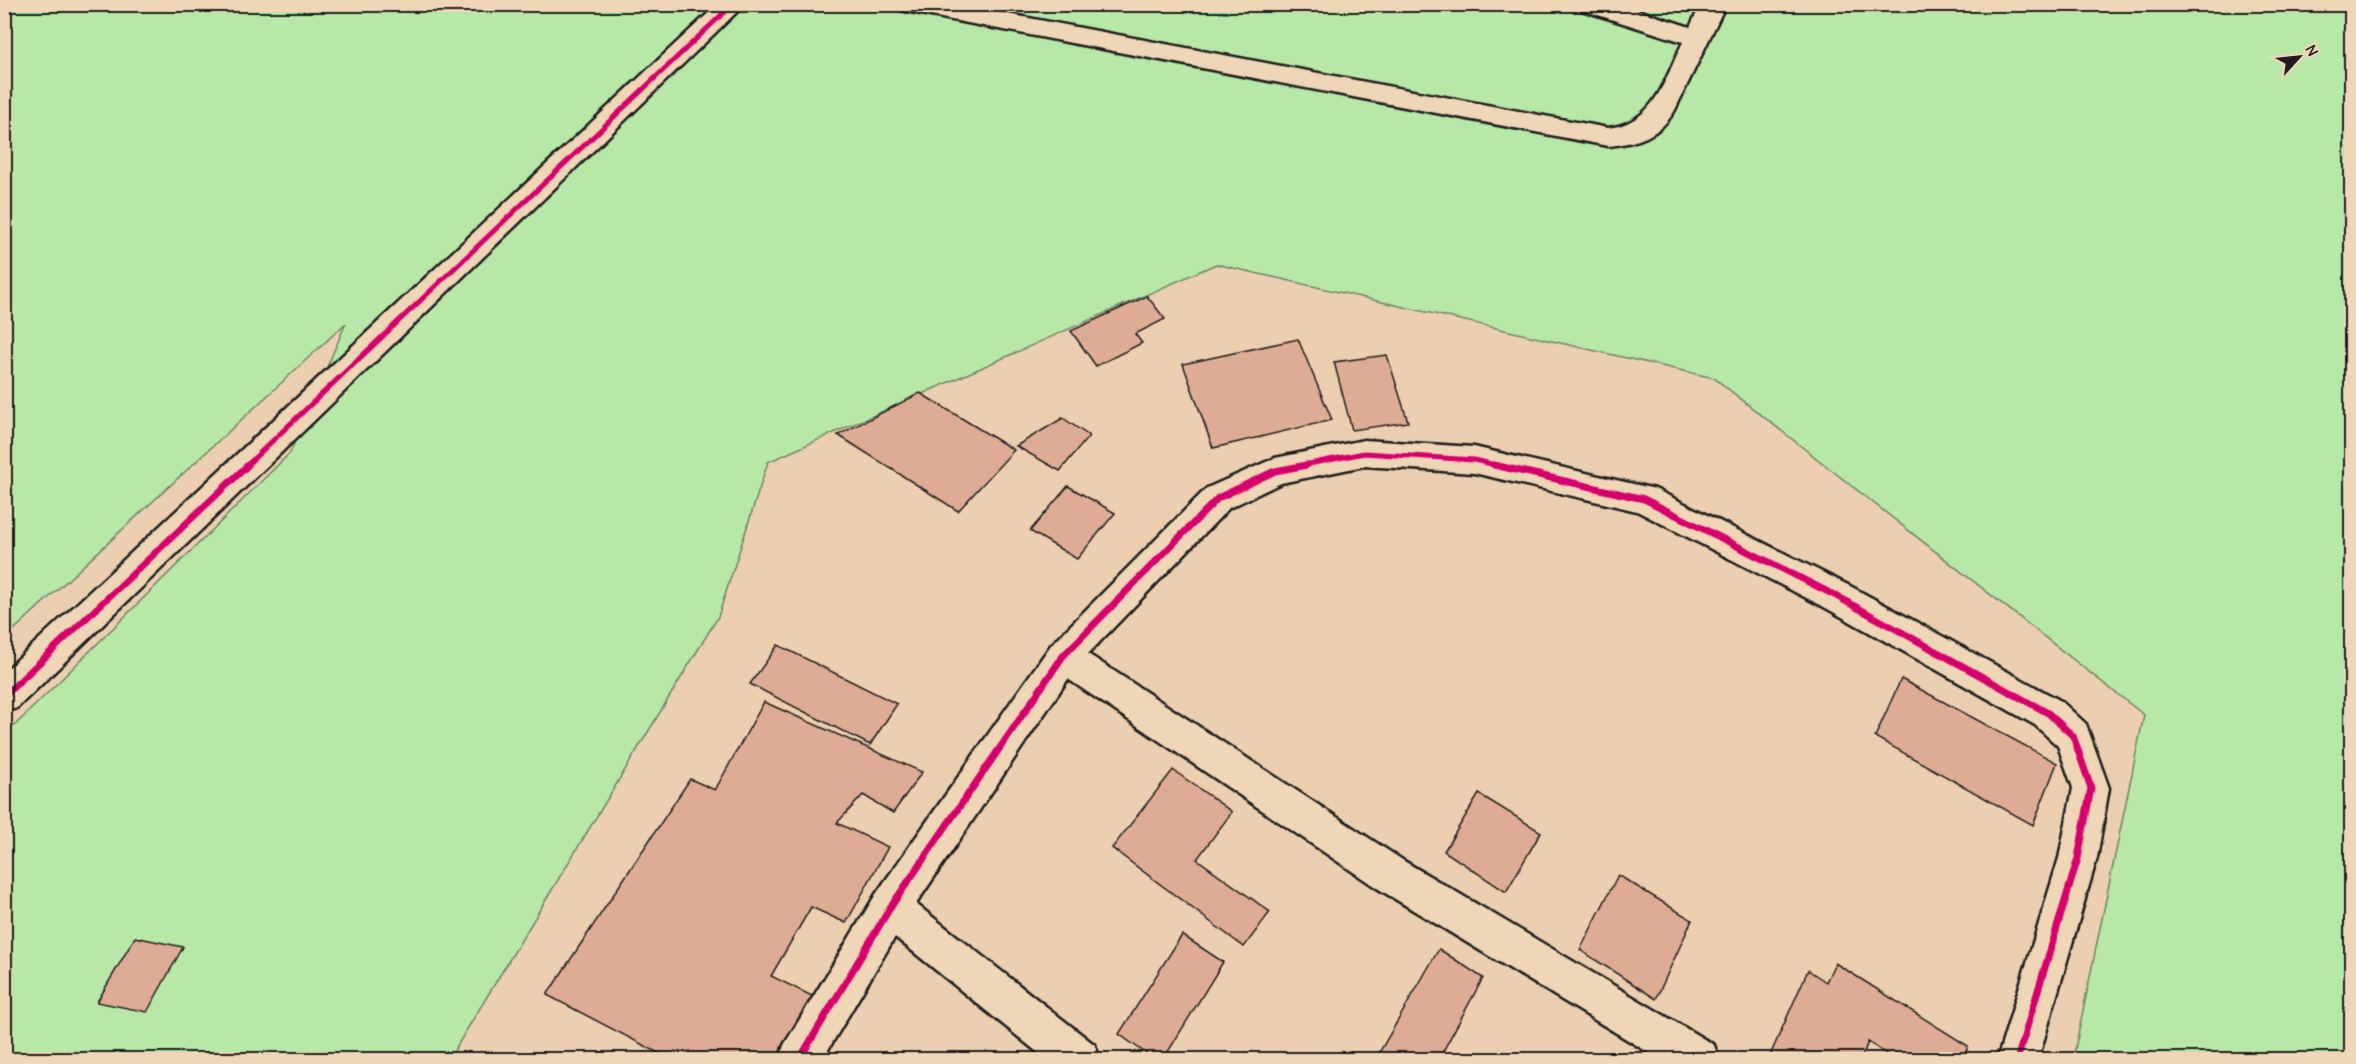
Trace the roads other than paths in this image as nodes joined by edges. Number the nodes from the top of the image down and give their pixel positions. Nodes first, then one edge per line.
1 (733, 4) edge
2 (910, 4) edge
3 (1591, 4) edge
4 (1714, 4) edge
5 (1698, 38) junction
6 (1064, 656) junction
7 (4, 696) edge
8 (890, 909) junction
9 (799, 1059) edge
10 (1080, 1059) edge
11 (1699, 1059) edge
12 (2017, 1059) edge

1 - 7 street
2 - 5 street
3 - 5 street
4 - 5 street
6 - 8 street
6 - 11 street
6 - 12 street
8 - 9 street
8 - 10 street

